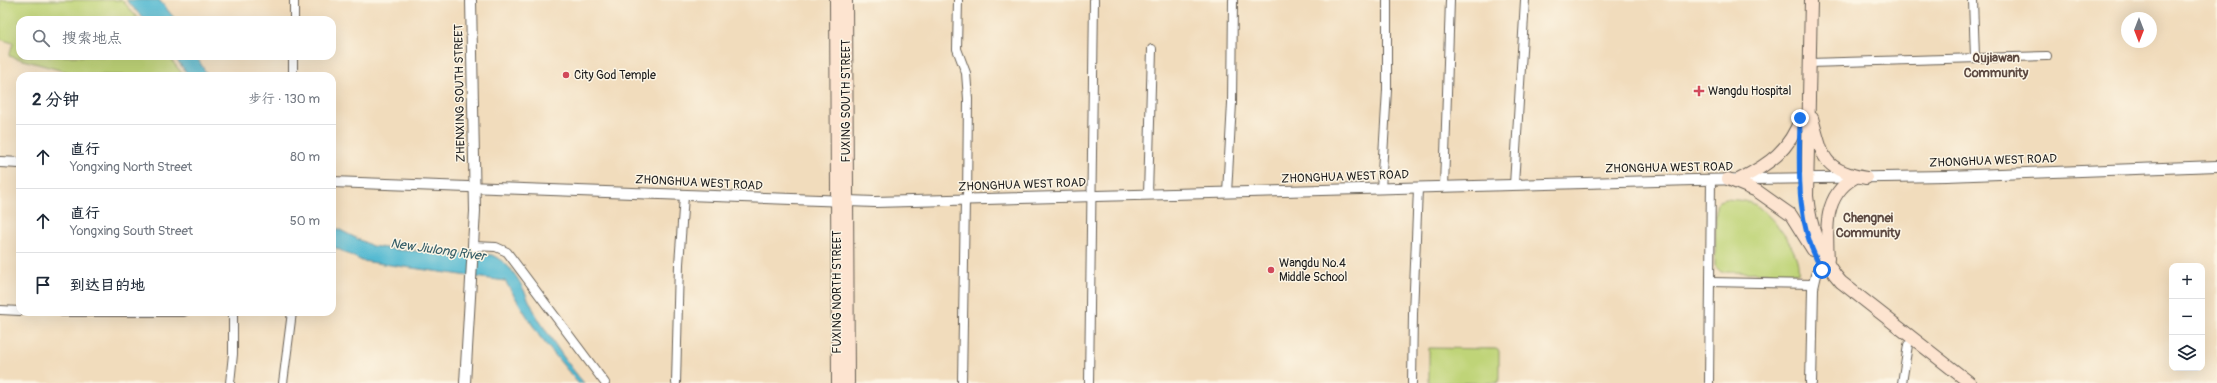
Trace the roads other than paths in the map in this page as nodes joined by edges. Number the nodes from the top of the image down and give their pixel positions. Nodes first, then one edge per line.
1 (294, 0) edge
2 (472, 0) edge
3 (836, 0) edge
4 (846, 0) edge
5 (958, 0) edge
6 (1094, 0) edge
7 (1233, 0) edge
8 (1387, 0) edge
9 (1450, 0) edge
10 (1525, 0) edge
11 (1803, 0) edge
12 (1811, 0) edge
13 (1973, 0) edge
14 (294, 16) edge
15 (1152, 49) dead end
16 (2047, 56) dead end
17 (1975, 57) junction
18 (293, 60) edge
19 (1809, 63) junction
20 (293, 72) edge
21 (1808, 107) junction
22 (1800, 118) junction
23 (0, 162) edge
24 (16, 163) edge
25 (2217, 166) edge
26 (1803, 178) junction
27 (1860, 178) junction
28 (1711, 179) junction
29 (1734, 179) junction
30 (336, 182) edge
31 (1514, 185) junction
32 (475, 186) junction
33 (1444, 187) junction
34 (1418, 188) junction
35 (1381, 189) junction
36 (1227, 193) junction
37 (1148, 195) junction
38 (684, 196) junction
39 (1093, 196) junction
40 (966, 200) junction
41 (841, 202) junction
42 (473, 248) junction
43 (1813, 250) junction
44 (1825, 267) junction
45 (1710, 282) junction
46 (1814, 284) junction
47 (0, 310) edge
48 (16, 311) edge
49 (233, 316) edge
50 (291, 316) edge
51 (1908, 345) junction
52 (230, 383) edge
53 (283, 383) edge
54 (465, 383) edge
55 (606, 383) edge
56 (676, 383) edge
57 (838, 383) edge
58 (848, 383) edge
59 (962, 383) edge
60 (1089, 383) edge
61 (1412, 383) edge
62 (1709, 383) edge
63 (1811, 383) edge
64 (1902, 383) edge
65 (1957, 383) edge
66 (1970, 383) edge

1 - 14 street
2 - 32 street, ZHENXING SOUTH STREET
3 - 41 main road, FUXING SOUTH STREET
4 - 41 main road, FUXING SOUTH STREET
5 - 40 street
6 - 39 street
7 - 36 street
8 - 35 street
9 - 33 street
10 - 31 street
11 - 22 main road
12 - 19 main road
13 - 17 street
15 - 37 street
16 - 17 street
17 - 19 street
18 - 20 street
19 - 21 main road
21 - 26 main road
21 - 27 main road
22 - 26 main road
22 - 29 main road
23 - 24 street
25 - 27 street, ZHONGHUA WEST ROAD
26 - 27 street, ZHONGHUA WEST ROAD
26 - 29 street, ZHONGHUA WEST ROAD
26 - 43 main road
26 - 44 main road
27 - 44 main road
28 - 29 street, ZHONGHUA WEST ROAD
28 - 31 street, ZHONGHUA WEST ROAD
28 - 45 street
29 - 43 main road
30 - 32 street, ZHONGHUA WEST ROAD
31 - 33 street, ZHONGHUA WEST ROAD
32 - 38 street, ZHONGHUA WEST ROAD
32 - 42 street, ZHENXING SOUTH STREET
33 - 34 street, ZHONGHUA WEST ROAD
34 - 35 street, ZHONGHUA WEST ROAD
34 - 61 street
35 - 36 street, ZHONGHUA WEST ROAD
36 - 37 street, ZHONGHUA WEST ROAD
37 - 39 street, ZHONGHUA WEST ROAD
38 - 41 street, ZHONGHUA WEST ROAD
38 - 56 street
39 - 40 street, ZHONGHUA WEST ROAD
39 - 60 street
40 - 41 street, ZHONGHUA WEST ROAD
40 - 59 street
41 - 57 main road, FUXING NORTH STREET
41 - 58 main road, FUXING NORTH STREET
42 - 54 street, ZHENXING SOUTH STREET
42 - 55 street
43 - 44 main road
44 - 46 street
44 - 51 main road
44 - 66 main road
45 - 46 street
45 - 62 street
46 - 63 street
47 - 48 street
49 - 52 street
50 - 53 street
51 - 64 street
51 - 65 main road

